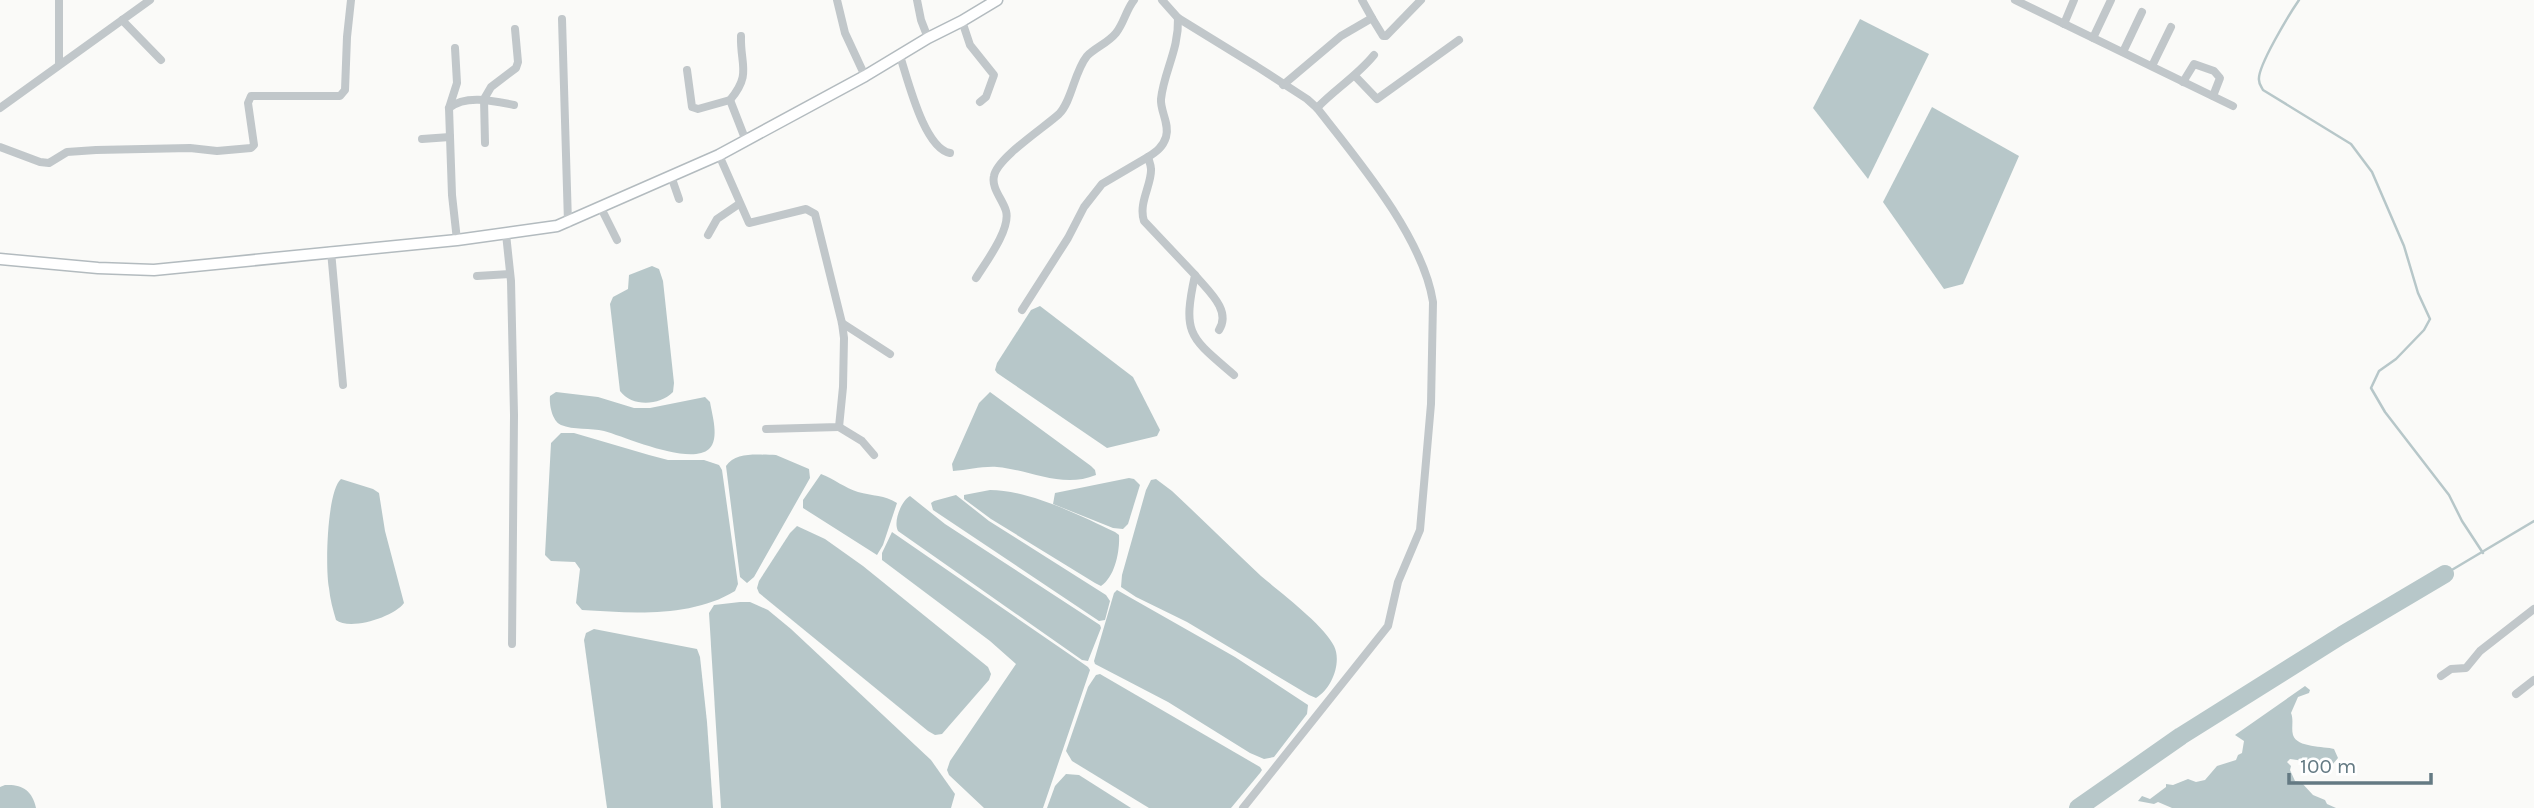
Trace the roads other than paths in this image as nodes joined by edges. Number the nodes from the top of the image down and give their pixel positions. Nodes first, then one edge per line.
1 (60, 0) edge
2 (150, 0) edge
3 (351, 0) edge
4 (837, 0) edge
5 (917, 0) edge
6 (997, 0) edge
7 (1134, 0) edge
8 (1162, 0) edge
9 (1362, 0) edge
10 (1422, 0) edge
11 (2015, 0) edge
12 (2038, 0) edge
13 (2074, 0) edge
14 (2111, 0) edge
15 (2034, 9) junction
16 (2142, 12) dead end
17 (1178, 18) junction
18 (1372, 18) junction
19 (562, 19) dead end
20 (122, 20) junction
21 (962, 21) junction
22 (2064, 23) junction
23 (2171, 27) dead end
24 (515, 29) dead end
25 (741, 36) dead end
26 (928, 38) junction
27 (2093, 38) junction
28 (1459, 40) dead end
29 (455, 48) dead end
30 (2123, 52) junction
31 (1374, 55) dead end
32 (900, 56) junction
33 (161, 60) dead end
34 (59, 64) junction
35 (2152, 66) junction
36 (687, 70) dead end
37 (865, 76) junction
38 (1355, 76) junction
39 (2183, 82) junction
40 (1283, 85) junction
41 (2213, 96) junction
42 (485, 100) junction
43 (730, 100) junction
44 (980, 102) dead end
45 (514, 105) dead end
46 (2233, 106) dead end
47 (0, 108) edge
48 (449, 108) junction
49 (1317, 108) junction
50 (450, 137) junction
51 (422, 139) dead end
52 (746, 141) junction
53 (485, 143) dead end
54 (0, 146) edge
55 (950, 153) dead end
56 (719, 155) junction
57 (1148, 157) junction
58 (671, 176) junction
59 (679, 199) dead end
60 (739, 204) junction
61 (601, 208) junction
62 (568, 223) junction
63 (506, 234) junction
64 (708, 235) dead end
65 (457, 240) junction
66 (617, 240) dead end
67 (331, 251) junction
68 (0, 259) edge
69 (510, 274) junction
70 (1195, 275) junction
71 (477, 276) dead end
72 (976, 278) dead end
73 (1022, 310) dead end
74 (842, 323) junction
75 (1219, 330) dead end
76 (890, 354) dead end
77 (1234, 375) dead end
78 (343, 385) dead end
79 (839, 427) junction
80 (766, 429) dead end
81 (874, 455) dead end
82 (2534, 609) edge
83 (512, 644) dead end
84 (2441, 676) dead end
85 (2534, 680) edge
86 (2516, 694) dead end
87 (1243, 808) edge

1 - 34 street
2 - 20 street
3 - 54 street
4 - 37 street
5 - 26 street
6 - 21 street
7 - 72 street
8 - 17 street
9 - 18 street
10 - 18 street
11 - 15 street
12 - 15 street
13 - 22 street
14 - 27 street
15 - 22 street
16 - 30 street
17 - 40 street
17 - 57 street
18 - 40 street
19 - 62 street
20 - 33 street
20 - 34 street
21 - 26 street
21 - 44 street
22 - 27 street
23 - 35 street
24 - 42 street
25 - 43 street
26 - 32 street
27 - 30 street
28 - 38 street
29 - 48 street
30 - 35 street
31 - 38 street
32 - 37 street
32 - 55 street
34 - 47 street
35 - 39 street
36 - 43 street
37 - 52 street
38 - 49 street
39 - 41 street
39 - 41 street
40 - 49 street
41 - 46 street
42 - 45 street
42 - 48 street
42 - 53 street
43 - 52 street
48 - 50 street
49 - 87 street
50 - 51 street
50 - 65 street
52 - 56 street
56 - 58 street
56 - 60 street
57 - 70 street
57 - 73 street
58 - 59 street
58 - 61 street
60 - 64 street
60 - 74 street
61 - 62 street
61 - 66 street
62 - 63 street
63 - 65 street
63 - 69 street
65 - 67 street
67 - 68 street
67 - 78 street
69 - 71 street
69 - 83 street
70 - 75 street
70 - 77 street
74 - 76 street
74 - 79 street
79 - 80 street
79 - 81 street
82 - 84 street
85 - 86 street

